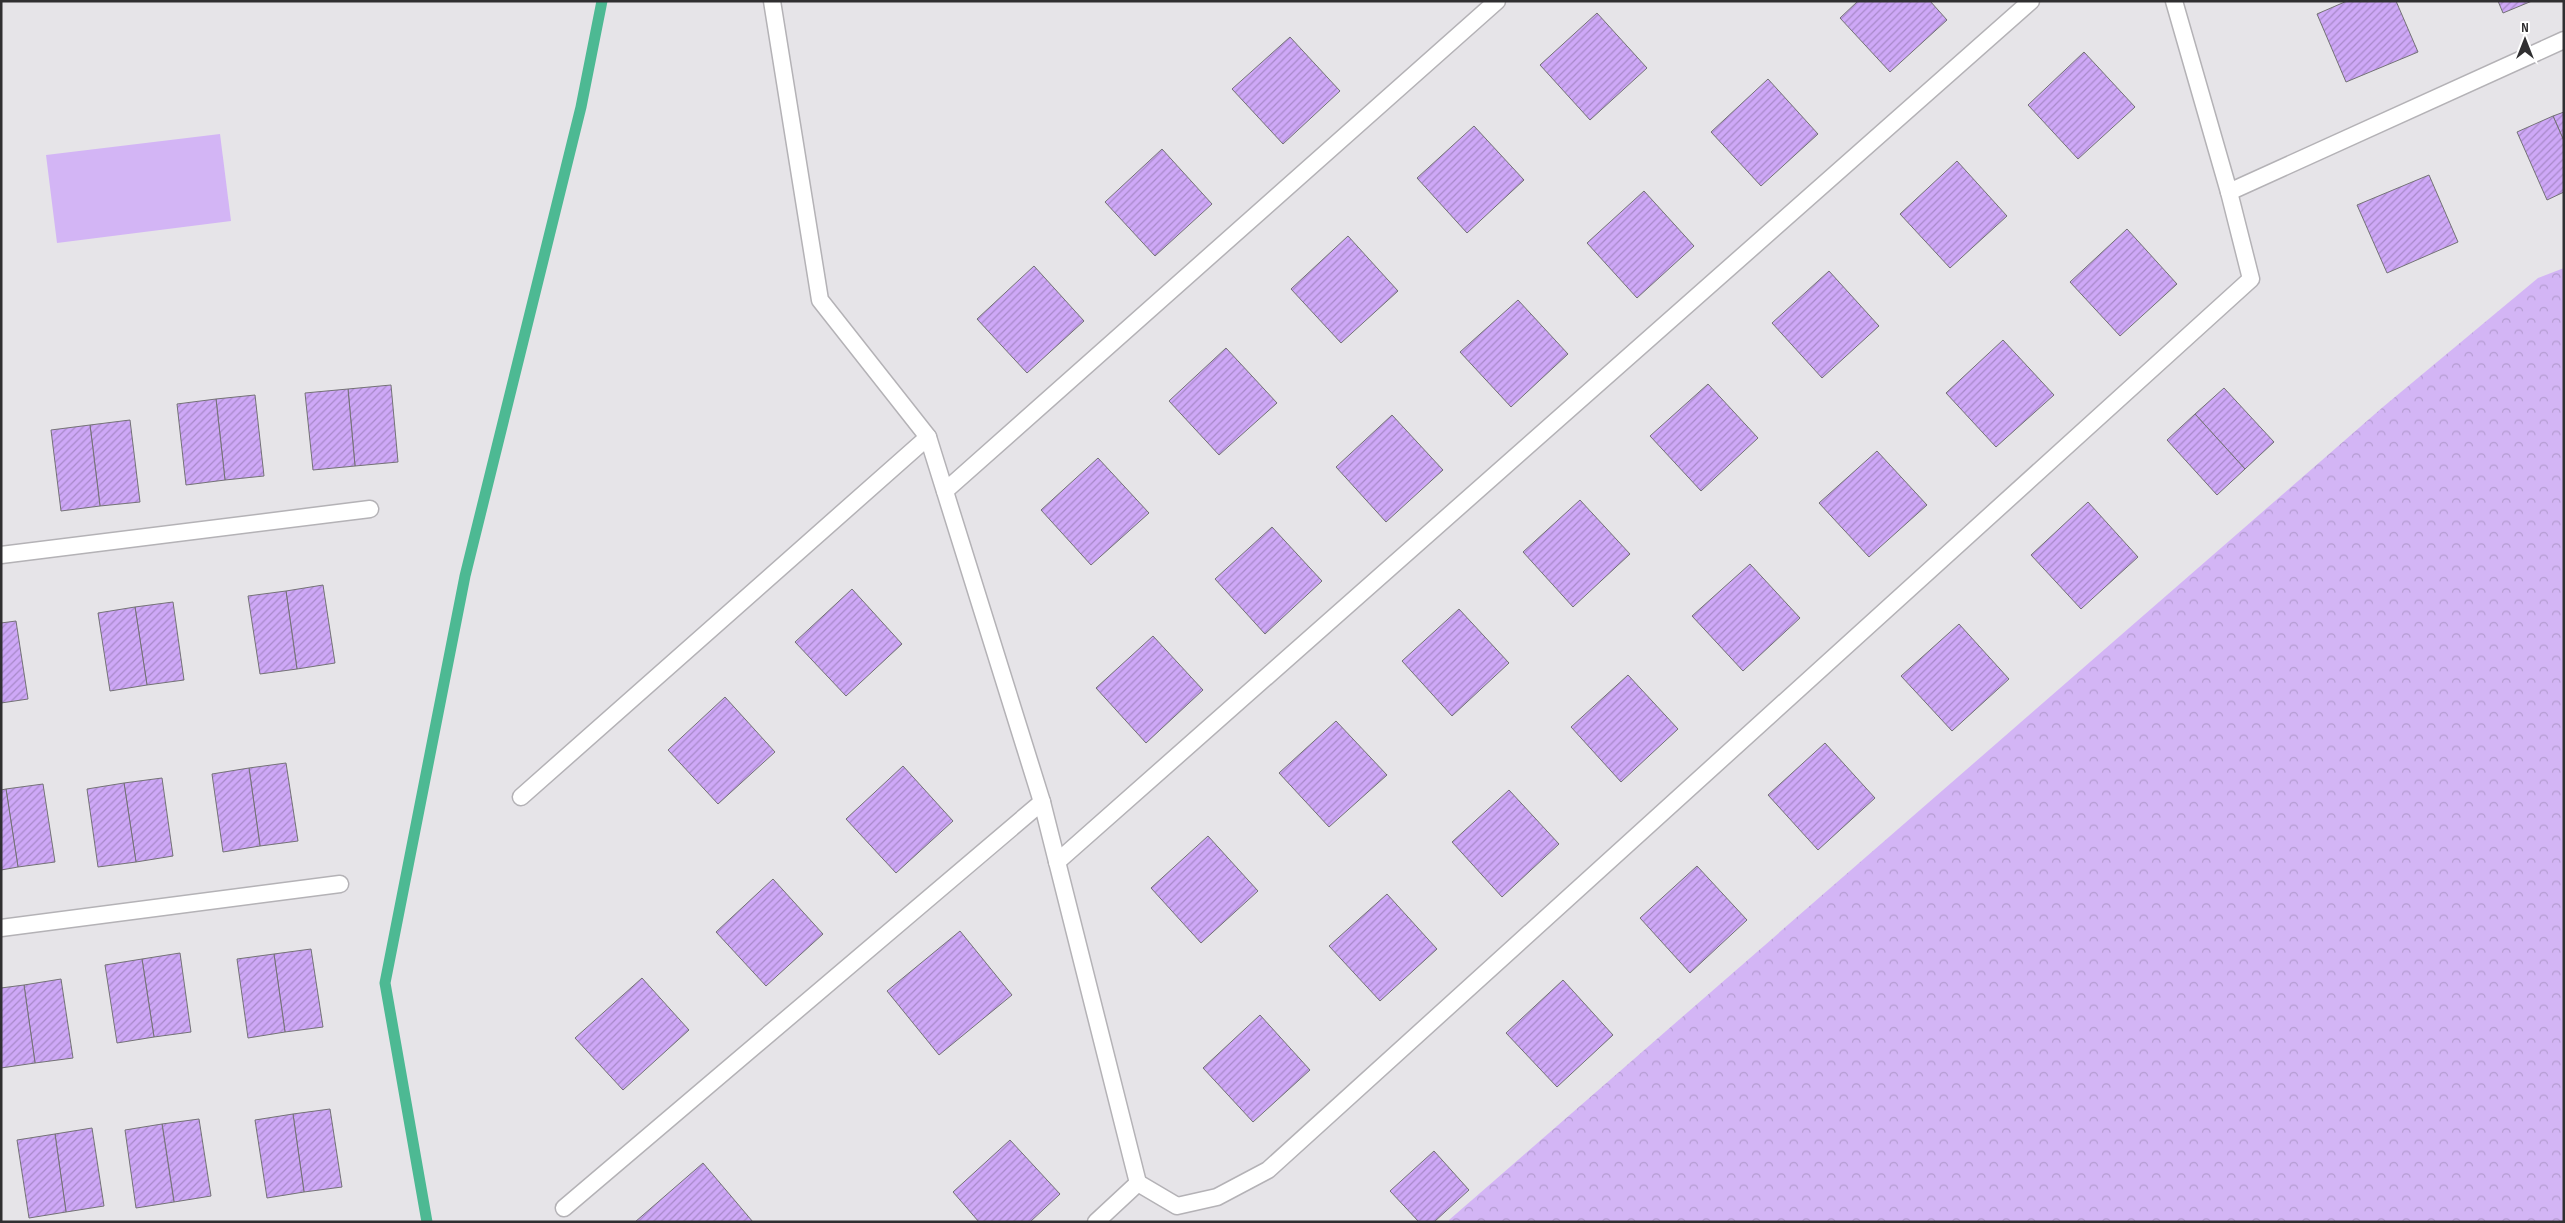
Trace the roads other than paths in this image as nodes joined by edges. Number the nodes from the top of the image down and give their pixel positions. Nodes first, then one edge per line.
1 (772, 1) edge
2 (1497, 1) edge
3 (2031, 1) edge
4 (2174, 1) edge
5 (2564, 40) edge
6 (2229, 192) junction
7 (928, 437) junction
8 (945, 491) junction
9 (370, 510) dead end
10 (1, 555) edge
11 (521, 798) dead end
12 (1042, 802) junction
13 (1057, 862) junction
14 (340, 884) dead end
15 (1, 928) edge
16 (1138, 1183) junction
17 (564, 1208) dead end
18 (1096, 1222) edge

1 - 7 lane
2 - 8 lane
3 - 13 lane
4 - 6 lane
5 - 6 lane
6 - 16 lane
7 - 8 lane
7 - 11 lane
8 - 12 lane
9 - 10 lane
12 - 13 lane
12 - 17 lane
13 - 16 lane
14 - 15 lane
16 - 18 lane

